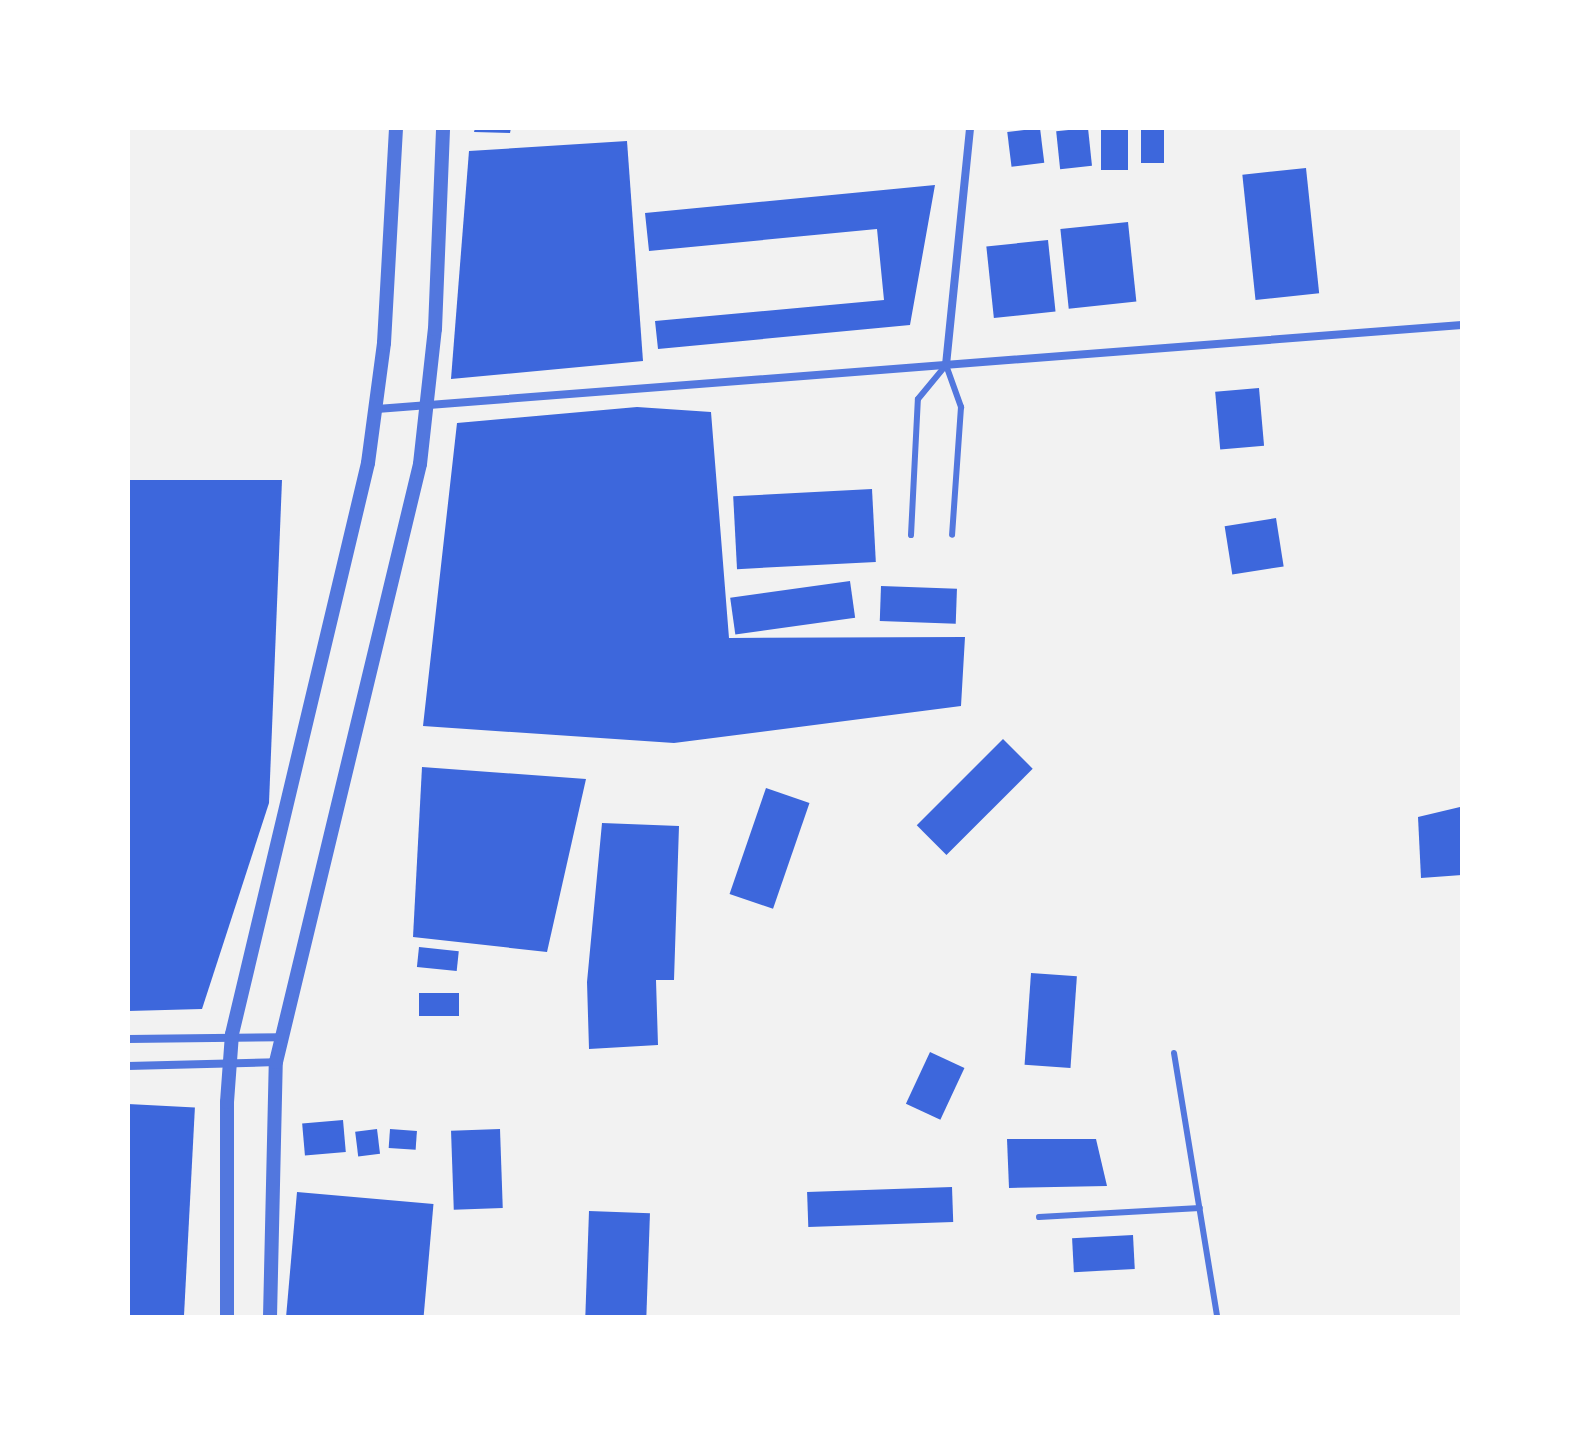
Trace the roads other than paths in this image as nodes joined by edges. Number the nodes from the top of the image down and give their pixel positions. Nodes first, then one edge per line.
1 (396, 128) edge
2 (443, 128) edge
3 (970, 128) edge
4 (1462, 325) edge
5 (946, 365) junction
6 (430, 404) junction
7 (377, 409) junction
8 (911, 535) dead end
9 (952, 535) dead end
10 (232, 1034) junction
11 (281, 1037) junction
12 (128, 1039) edge
13 (1174, 1053) dead end
14 (230, 1060) junction
15 (276, 1062) junction
16 (128, 1066) edge
17 (1200, 1208) junction
18 (1039, 1217) dead end
19 (227, 1317) edge
20 (270, 1317) edge
21 (1217, 1317) edge

1 - 7 street
2 - 6 street
3 - 5 street
4 - 5 street
5 - 6 street
5 - 8 lane
5 - 9 lane
6 - 7 street
6 - 11 street
7 - 10 street
10 - 11 street
10 - 12 street
10 - 14 street
11 - 15 street
13 - 17 lane
14 - 15 street
14 - 16 street
14 - 19 street
15 - 20 street
17 - 18 lane
17 - 21 lane

